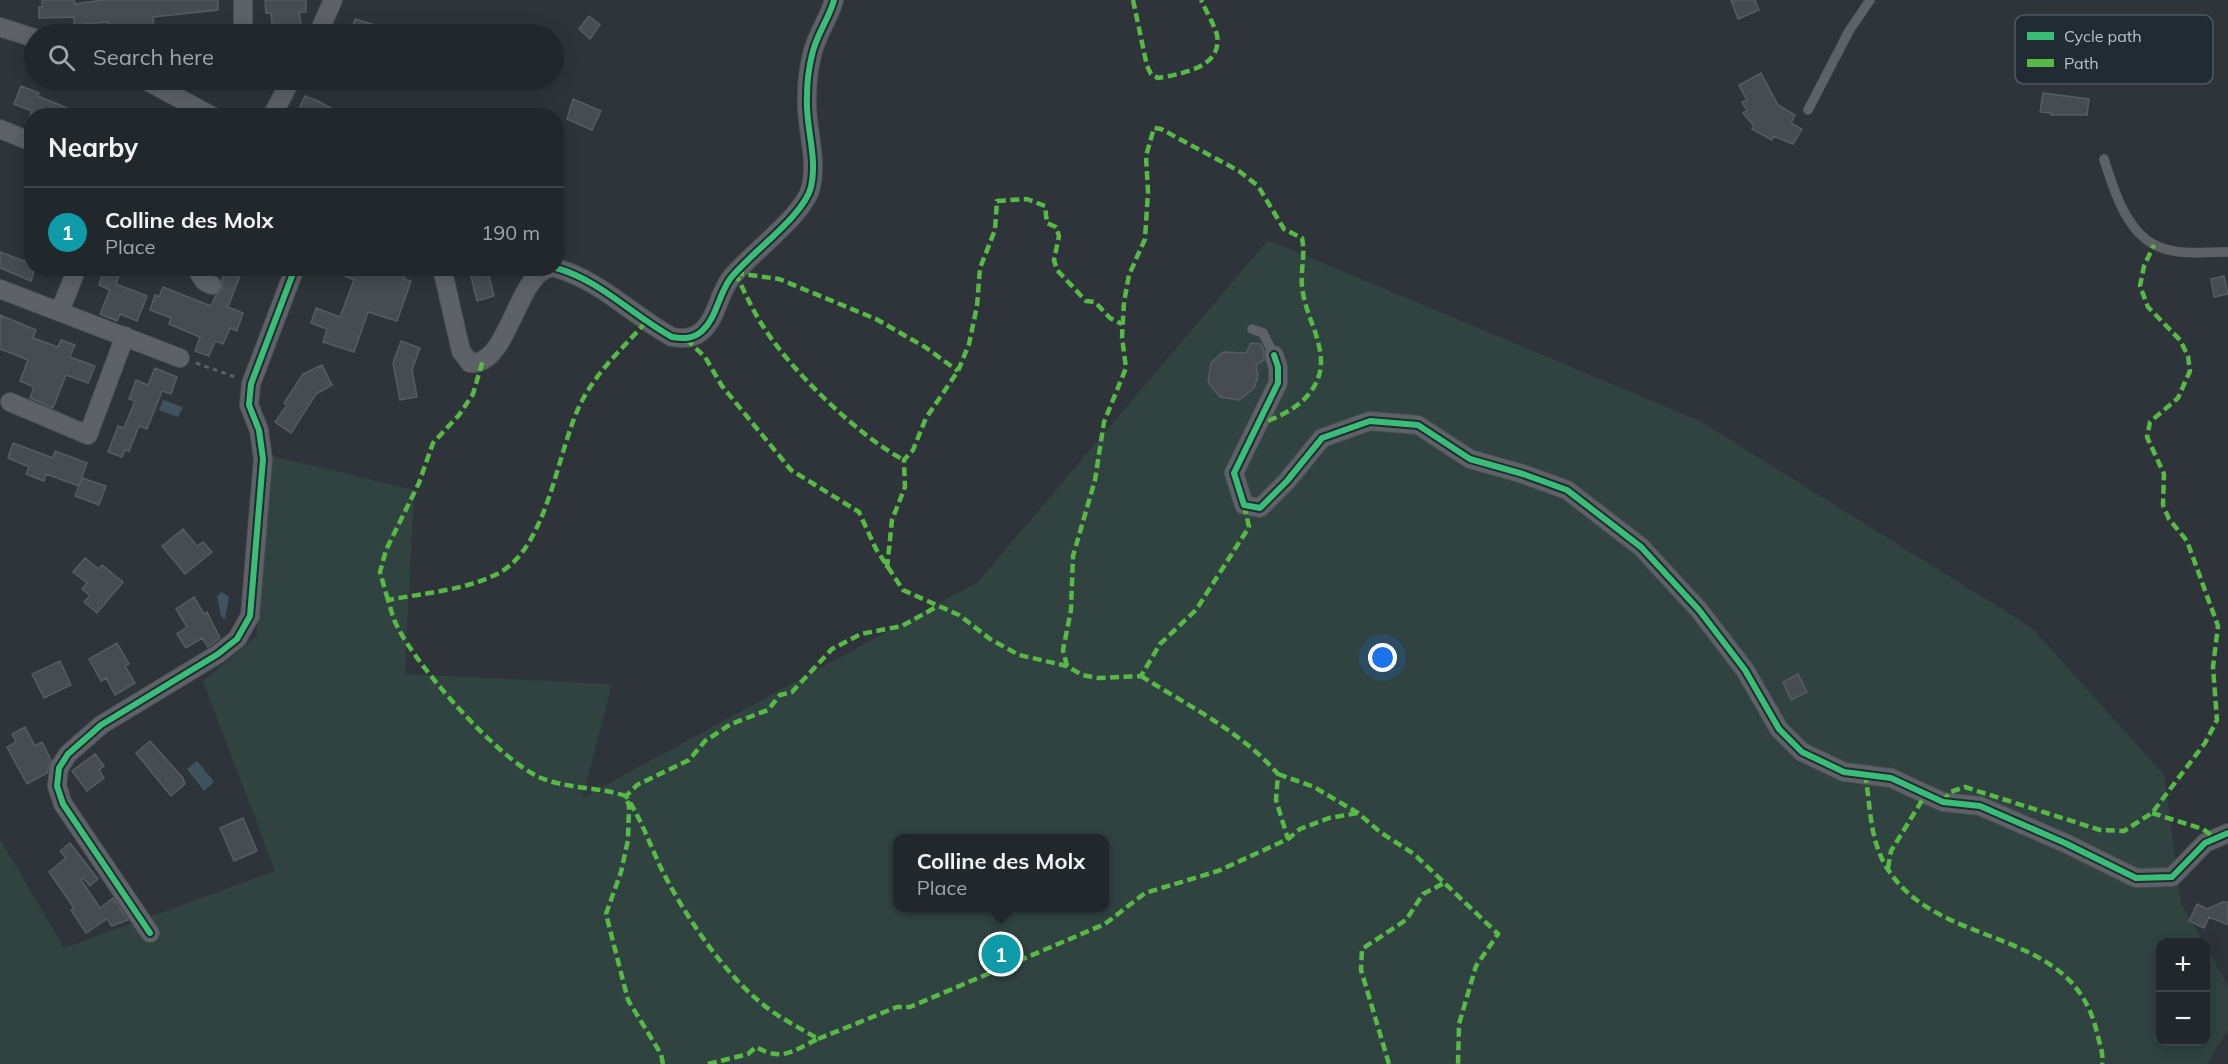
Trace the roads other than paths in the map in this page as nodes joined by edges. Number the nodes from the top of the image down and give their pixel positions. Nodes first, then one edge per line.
1 (243, 0) edge
2 (333, 0) edge
3 (834, 0) edge
4 (1870, 0) edge
5 (243, 24) edge
6 (319, 24) edge
7 (0, 27) edge
8 (24, 35) edge
9 (164, 90) edge
10 (286, 90) edge
11 (197, 108) edge
12 (276, 108) edge
13 (1808, 110) dead end
14 (0, 129) edge
15 (24, 139) edge
16 (2104, 159) dead end
17 (2228, 252) edge
18 (564, 270) edge
19 (74, 276) edge
20 (201, 276) edge
21 (292, 276) edge
22 (444, 276) edge
23 (539, 276) edge
24 (212, 285) dead end
25 (0, 289) edge
26 (60, 311) junction
27 (1252, 329) dead end
28 (125, 336) junction
29 (1274, 355) joint
30 (180, 358) road end
31 (10, 402) dead end
32 (2228, 833) edge
33 (150, 933) dead end

1 - 5 street
2 - 6 street
3 - 18 street
4 - 13 lane
7 - 8 street
9 - 11 street
10 - 12 street
14 - 15 street
16 - 17 lane
19 - 26 street
20 - 24 street
21 - 33 street
22 - 23 street
25 - 26 street
26 - 28 street
27 - 29 lane
28 - 30 street
28 - 31 street
29 - 32 street

